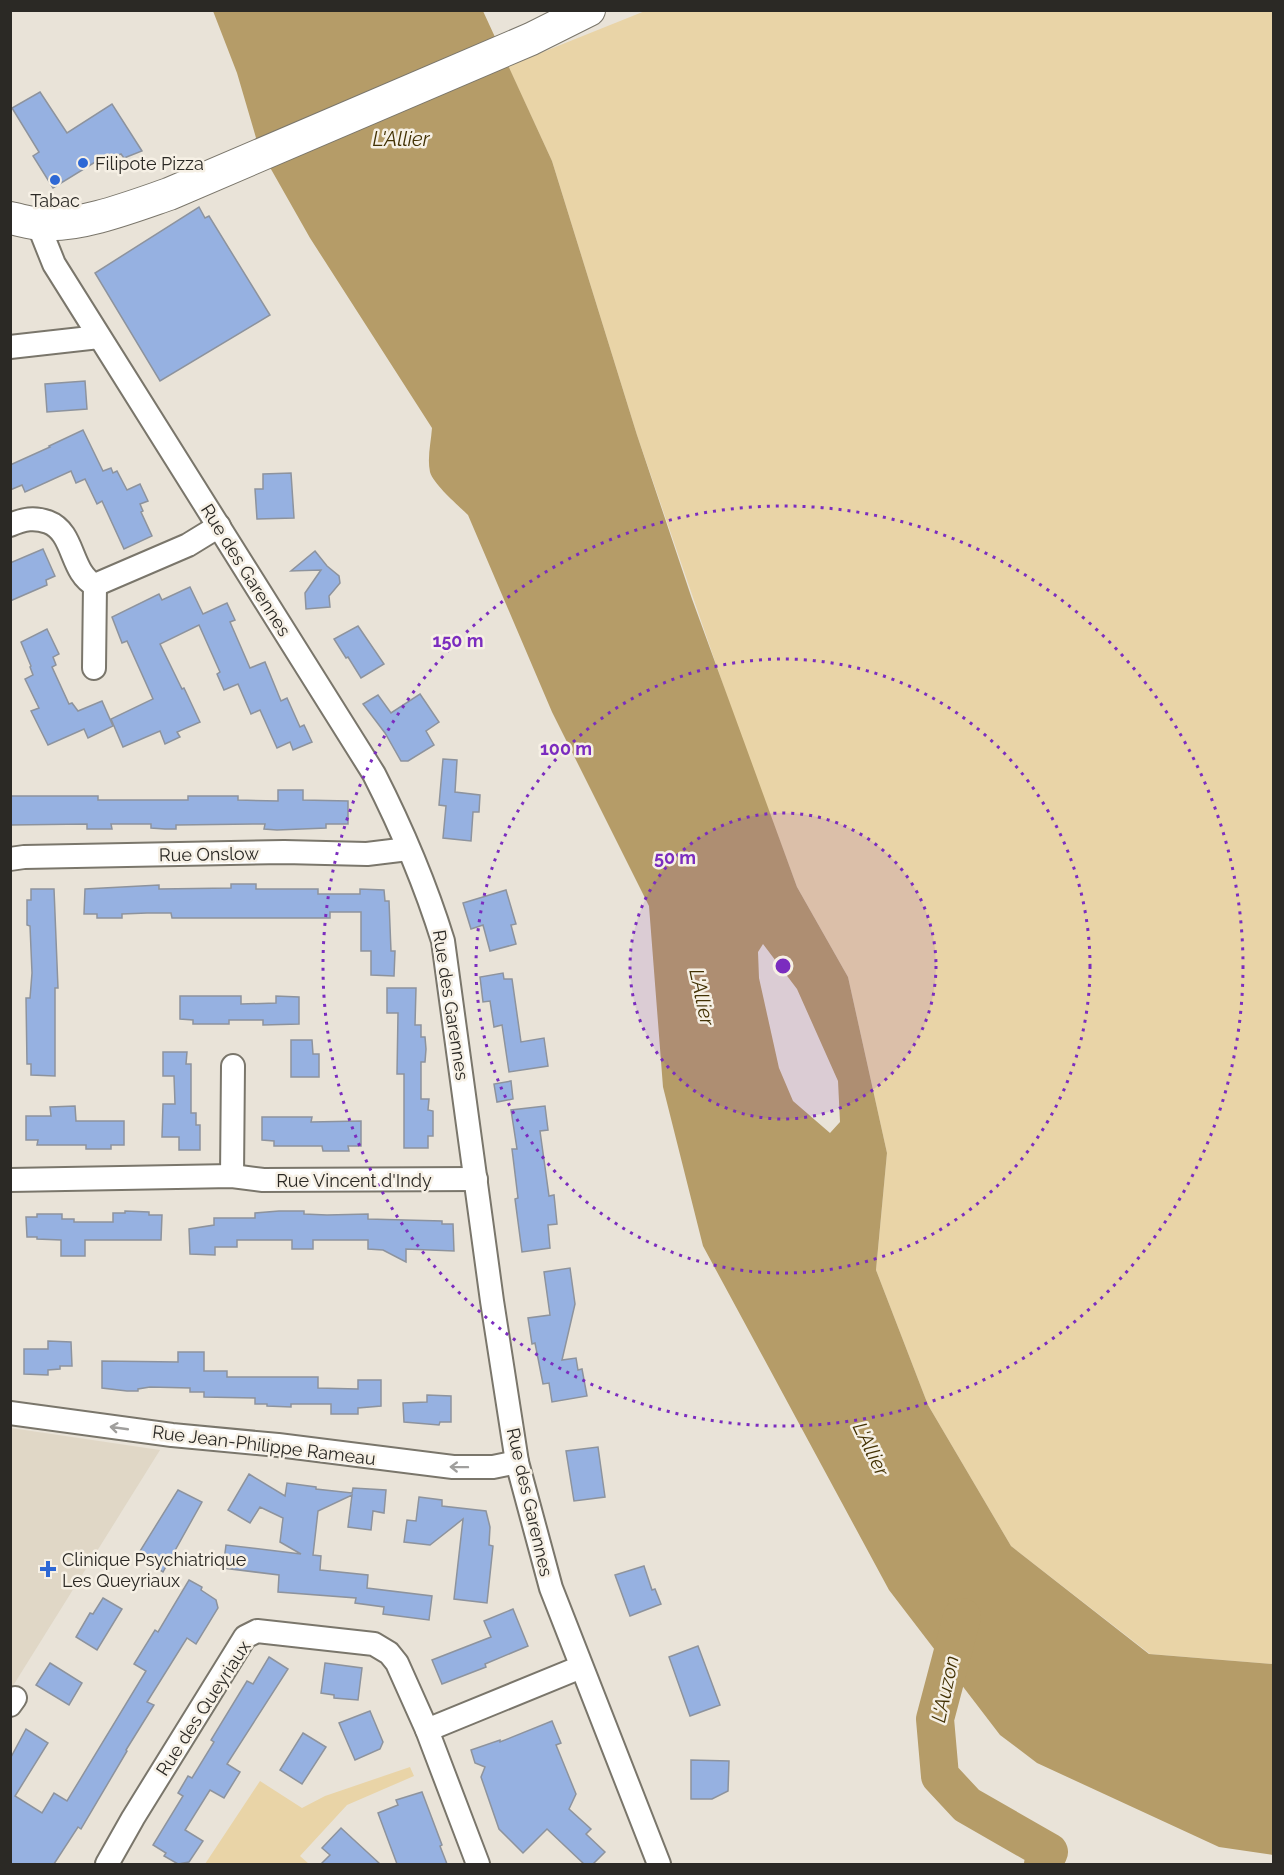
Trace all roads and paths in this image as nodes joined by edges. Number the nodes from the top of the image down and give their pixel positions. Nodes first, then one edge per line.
1 (589, 10) edge
2 (169, 194) junction
3 (10, 210) edge
4 (10, 218) edge
5 (44, 225) junction
6 (99, 337) junction
7 (10, 347) edge
8 (10, 525) edge
9 (219, 526) junction
10 (95, 585) junction
11 (94, 668) dead end
12 (408, 849) junction
13 (10, 859) edge
14 (233, 1066) dead end
15 (232, 1176) junction
16 (476, 1179) junction
17 (10, 1180) edge
18 (10, 1413) edge
19 (517, 1462) junction
20 (581, 1667) junction
21 (427, 1730) junction
22 (115, 1862) edge
23 (478, 1864) edge
24 (659, 1864) edge

1 - 2 main road
2 - 3 main road
2 - 5 main road
4 - 5 main road
5 - 6 street, Rue des Garennes
6 - 7 street
6 - 9 street, Rue des Garennes
8 - 10 street
9 - 10 street
9 - 12 street, Rue des Garennes
10 - 11 street
12 - 13 street, Rue Onslow
12 - 16 street, Rue des Garennes
14 - 15 street
15 - 16 street, Rue Vincent d'Indy
15 - 17 street, Rue Vincent d'Indy
16 - 19 street, Rue des Garennes
19 -> 18 street, Rue Jean-Philippe Rameau
19 - 20 street, Rue des Garennes
20 - 21 street
20 - 24 street, Rue des Garennes
21 - 22 street, Rue des Queyriaux
21 - 23 street, Rue des Queyriaux

